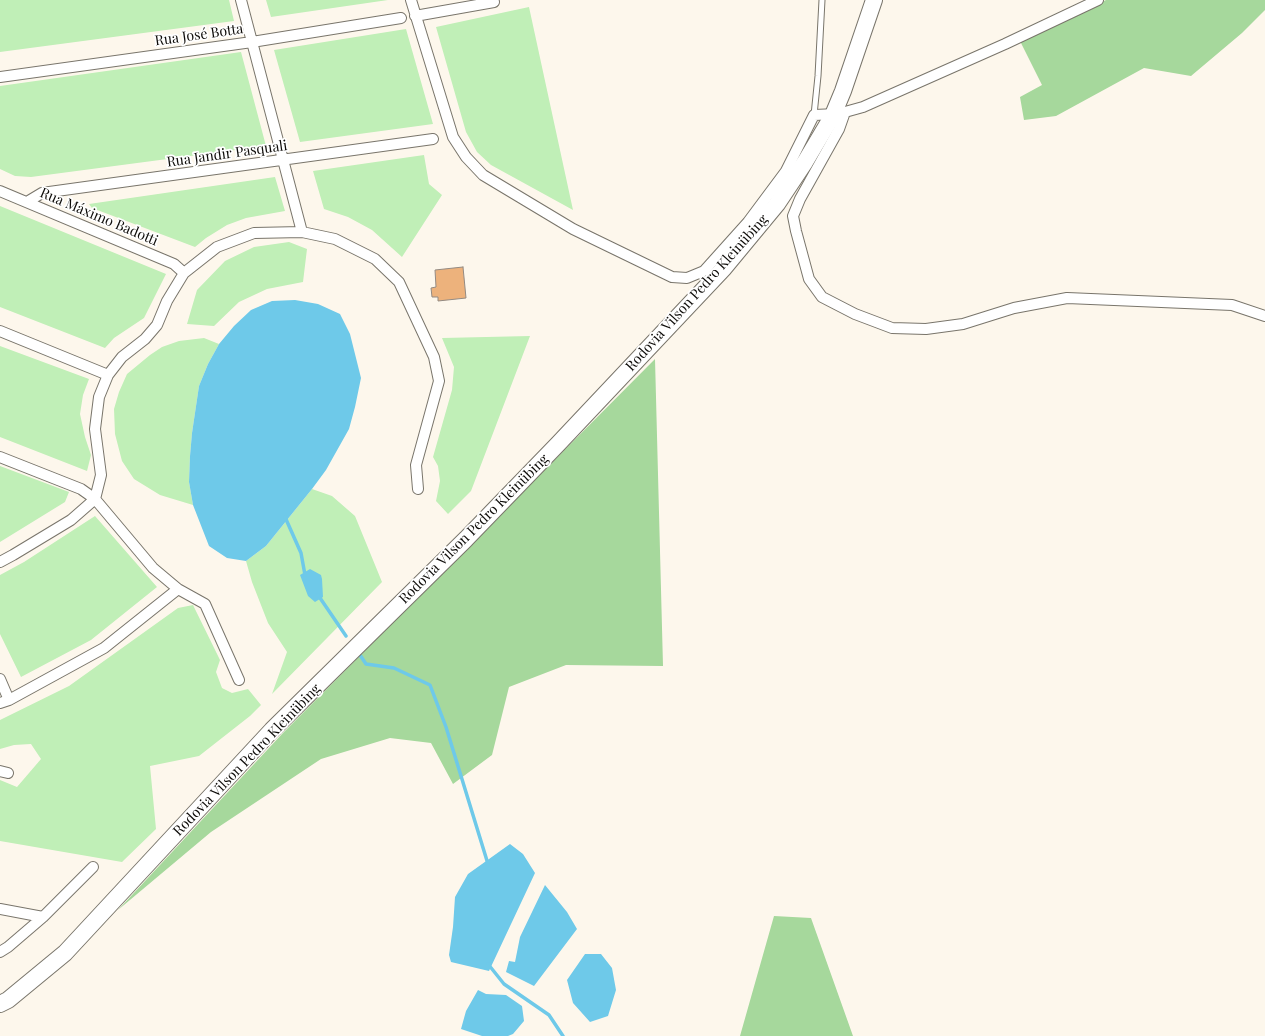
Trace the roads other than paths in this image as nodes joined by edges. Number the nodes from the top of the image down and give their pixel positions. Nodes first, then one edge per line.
1 (241, 0) edge
2 (410, 0) edge
3 (822, 0) edge
4 (874, 0) edge
5 (1098, 0) edge
6 (494, 2) dead end
7 (415, 16) junction
8 (401, 18) dead end
9 (252, 42) junction
10 (0, 77) edge
11 (814, 114) junction
12 (839, 114) junction
13 (433, 139) dead end
14 (283, 160) junction
15 (0, 191) edge
16 (27, 202) junction
17 (302, 232) junction
18 (184, 273) junction
19 (1265, 316) edge
20 (0, 331) edge
21 (108, 374) junction
22 (0, 457) edge
23 (418, 489) dead end
24 (95, 499) junction
25 (0, 562) edge
26 (178, 589) junction
27 (0, 679) edge
28 (240, 680) dead end
29 (5, 702) edge
30 (93, 867) dead end
31 (0, 908) edge
32 (43, 917) junction
33 (0, 952) edge
34 (0, 1004) edge

1 - 9 street
2 - 7 street
3 - 11 lane
4 - 12 main road, Rodovia Vilson Pedro Kleinübing
5 - 12 street
6 - 7 street
7 - 11 street
8 - 9 street, Rua José Botta
9 - 10 street, Rua José Botta
9 - 14 street
11 - 12 street
12 - 19 street
12 - 34 main road, Rodovia Vilson Pedro Kleinübing
13 - 14 street, Rua Jandir Pasquali
14 - 16 street, Rua Jandir Pasquali
14 - 17 street
15 - 16 street, Rua Máximo Badotti
16 - 18 street, Rua Máximo Badotti
17 - 18 street
17 - 23 street
18 - 21 street
20 - 21 street
21 - 24 street
22 - 24 street
24 - 25 street
24 - 26 street
26 - 28 street
26 - 29 street
27 - 29 street
30 - 32 street
31 - 32 street
32 - 33 street

